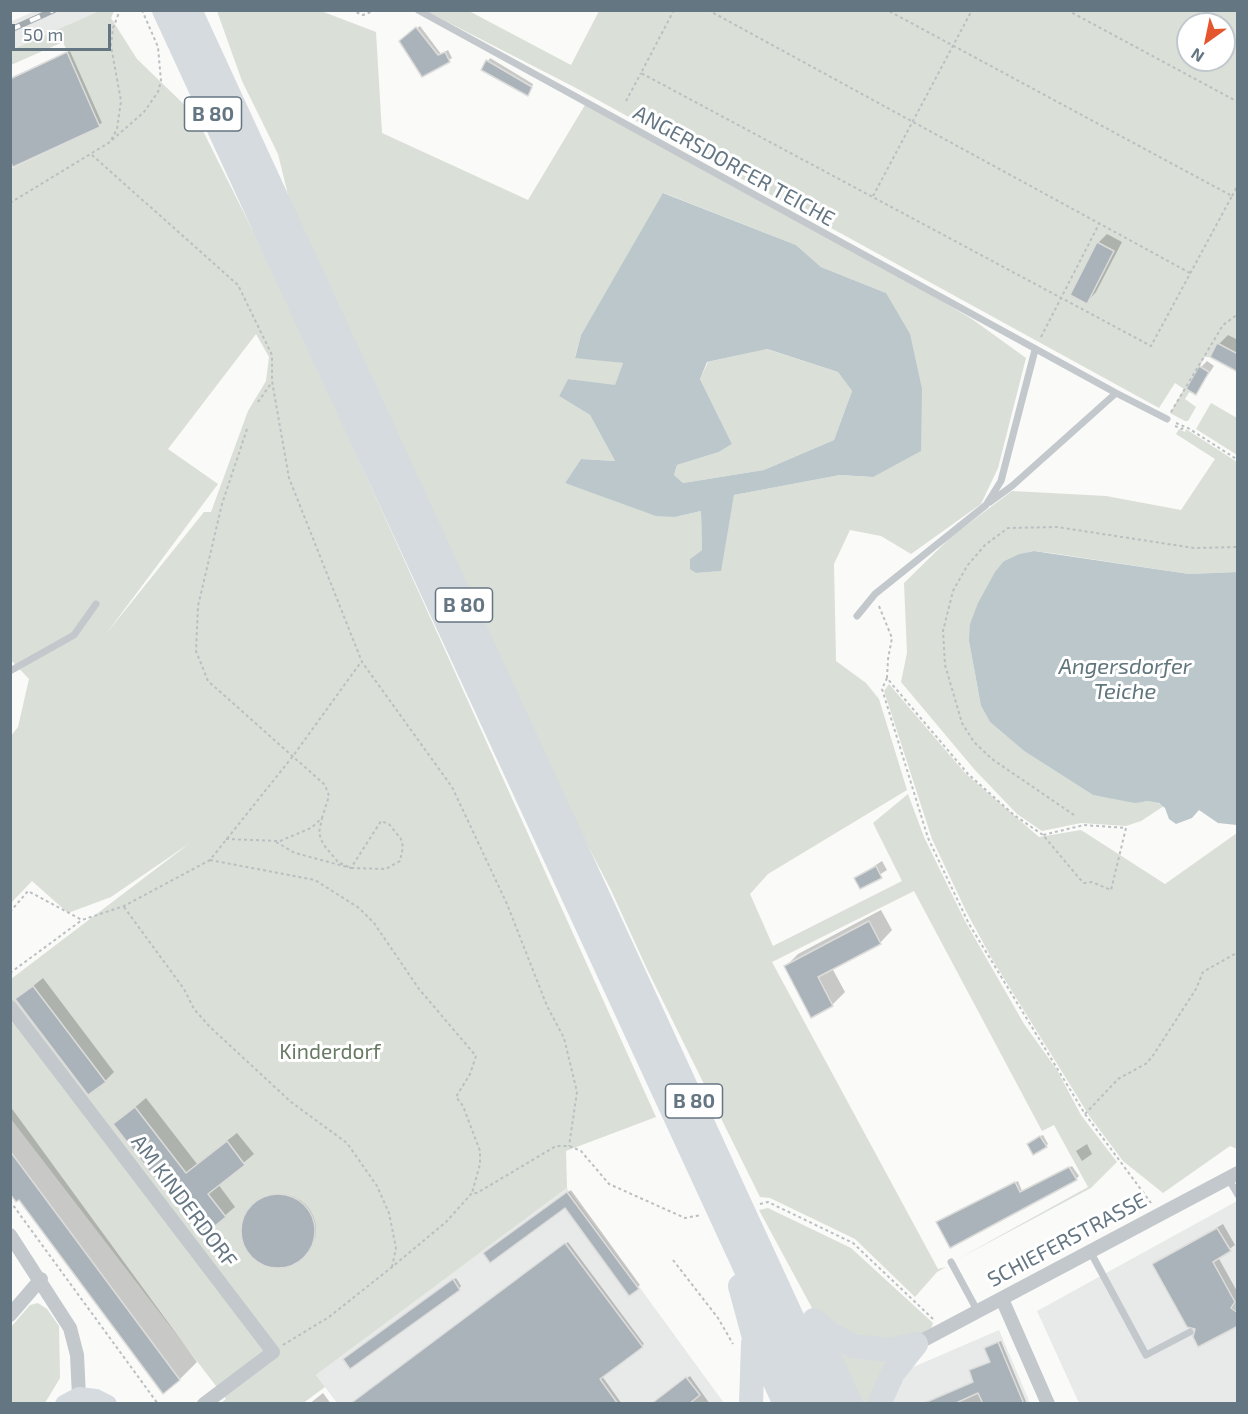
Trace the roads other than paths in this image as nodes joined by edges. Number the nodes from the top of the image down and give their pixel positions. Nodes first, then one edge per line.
1 (164, 10) edge
2 (190, 10) edge
3 (418, 10) edge
4 (1035, 350) junction
5 (1116, 393) junction
6 (1167, 419) road end
7 (986, 505) junction
8 (96, 604) dead end
9 (857, 616) dead end
10 (10, 671) edge
11 (10, 1007) edge
12 (1233, 1175) edge
13 (1238, 1195) edge
14 (710, 1208) junction
15 (754, 1212) junction
16 (10, 1235) edge
17 (1090, 1253) junction
18 (951, 1262) dead end
19 (41, 1279) junction
20 (1002, 1299) junction
21 (978, 1312) junction
22 (808, 1314) junction
23 (10, 1315) edge
24 (1190, 1332) dead end
25 (753, 1334) junction
26 (916, 1344) junction
27 (71, 1400) edge
28 (108, 1404) edge
29 (204, 1404) edge
30 (751, 1404) edge
31 (785, 1404) edge
32 (808, 1404) edge
33 (832, 1404) edge
34 (851, 1404) edge
35 (879, 1404) edge
36 (1048, 1404) edge

1 - 14 highway, B 80
2 - 15 highway, B 80
3 - 4 lane, ANGERSDORFER TEICHE
4 - 5 lane, ANGERSDORFER TEICHE
4 - 7 lane
5 - 6 lane, ANGERSDORFER TEICHE
5 - 7 lane
7 - 9 lane
8 - 10 lane
11 - 29 street, AM KINDERDORF
12 - 13 lane
12 - 17 street, SCHIEFERSTRASSE
14 - 25 highway
14 - 32 highway, B 80
15 - 22 highway
15 - 33 highway, B 80
16 - 19 street
17 - 20 street, SCHIEFERSTRASSE
17 - 24 lane
18 - 21 lane
19 - 23 street
19 - 27 street
20 - 21 street, SCHIEFERSTRASSE
20 - 36 street
21 - 26 street, SCHIEFERSTRASSE
22 - 26 highway
22 - 34 highway
25 - 30 highway
25 - 31 highway
26 - 35 highway
27 - 28 street

